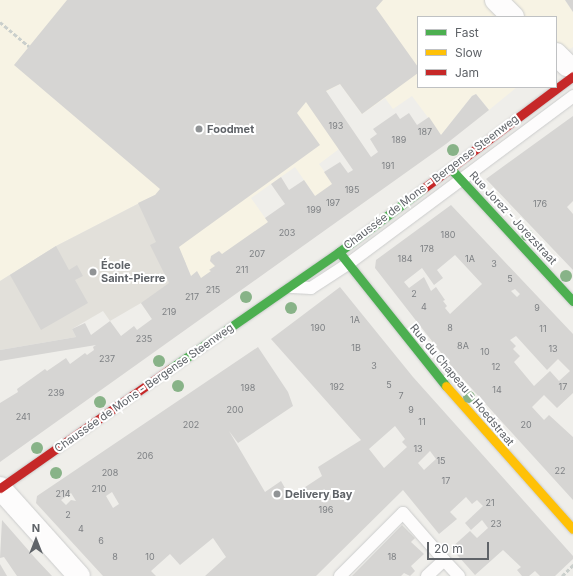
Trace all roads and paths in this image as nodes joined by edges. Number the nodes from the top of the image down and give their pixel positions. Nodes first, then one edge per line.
1 (496, 0) edge
2 (512, 16) edge
3 (0, 22) edge
4 (29, 46) dead end
5 (565, 65) edge
6 (557, 72) edge
7 (540, 88) edge
8 (573, 96) edge
9 (451, 169) junction
10 (462, 181) junction
11 (339, 252) junction
12 (348, 264) junction
13 (288, 287) junction
14 (573, 302) edge
15 (0, 488) edge
16 (573, 529) edge
17 (444, 560) junction
18 (573, 565) edge
19 (79, 576) edge
20 (340, 576) edge
21 (427, 576) edge
22 (458, 576) edge
23 (562, 576) edge

1 - 2 street
3 - 4 path
5 - 6 main road, Chaussée de Mons - Bergense Steenweg
7 - 9 main road, Chaussée de Mons - Bergense Steenweg
8 - 10 lane, Chaussée de Mons - Bergense Steenweg
9 - 10 main road, Rue Jorez - Jorezstraat
9 - 11 main road, Chaussée de Mons - Bergense Steenweg
10 - 12 lane, Chaussée de Mons - Bergense Steenweg
10 - 14 main road, Rue Jorez - Jorezstraat
11 - 12 main road, Rue du Chapeau - Hoedstraat
11 - 13 main road, Chaussée de Mons - Bergense Steenweg
12 - 13 lane, Chaussée de Mons - Bergense Steenweg
12 - 16 main road, Rue du Chapeau - Hoedstraat
13 - 15 main road, Chaussée de Mons - Bergense Steenweg
15 - 19 street
17 - 20 lane
17 - 21 lane
17 - 22 lane
18 - 23 path

